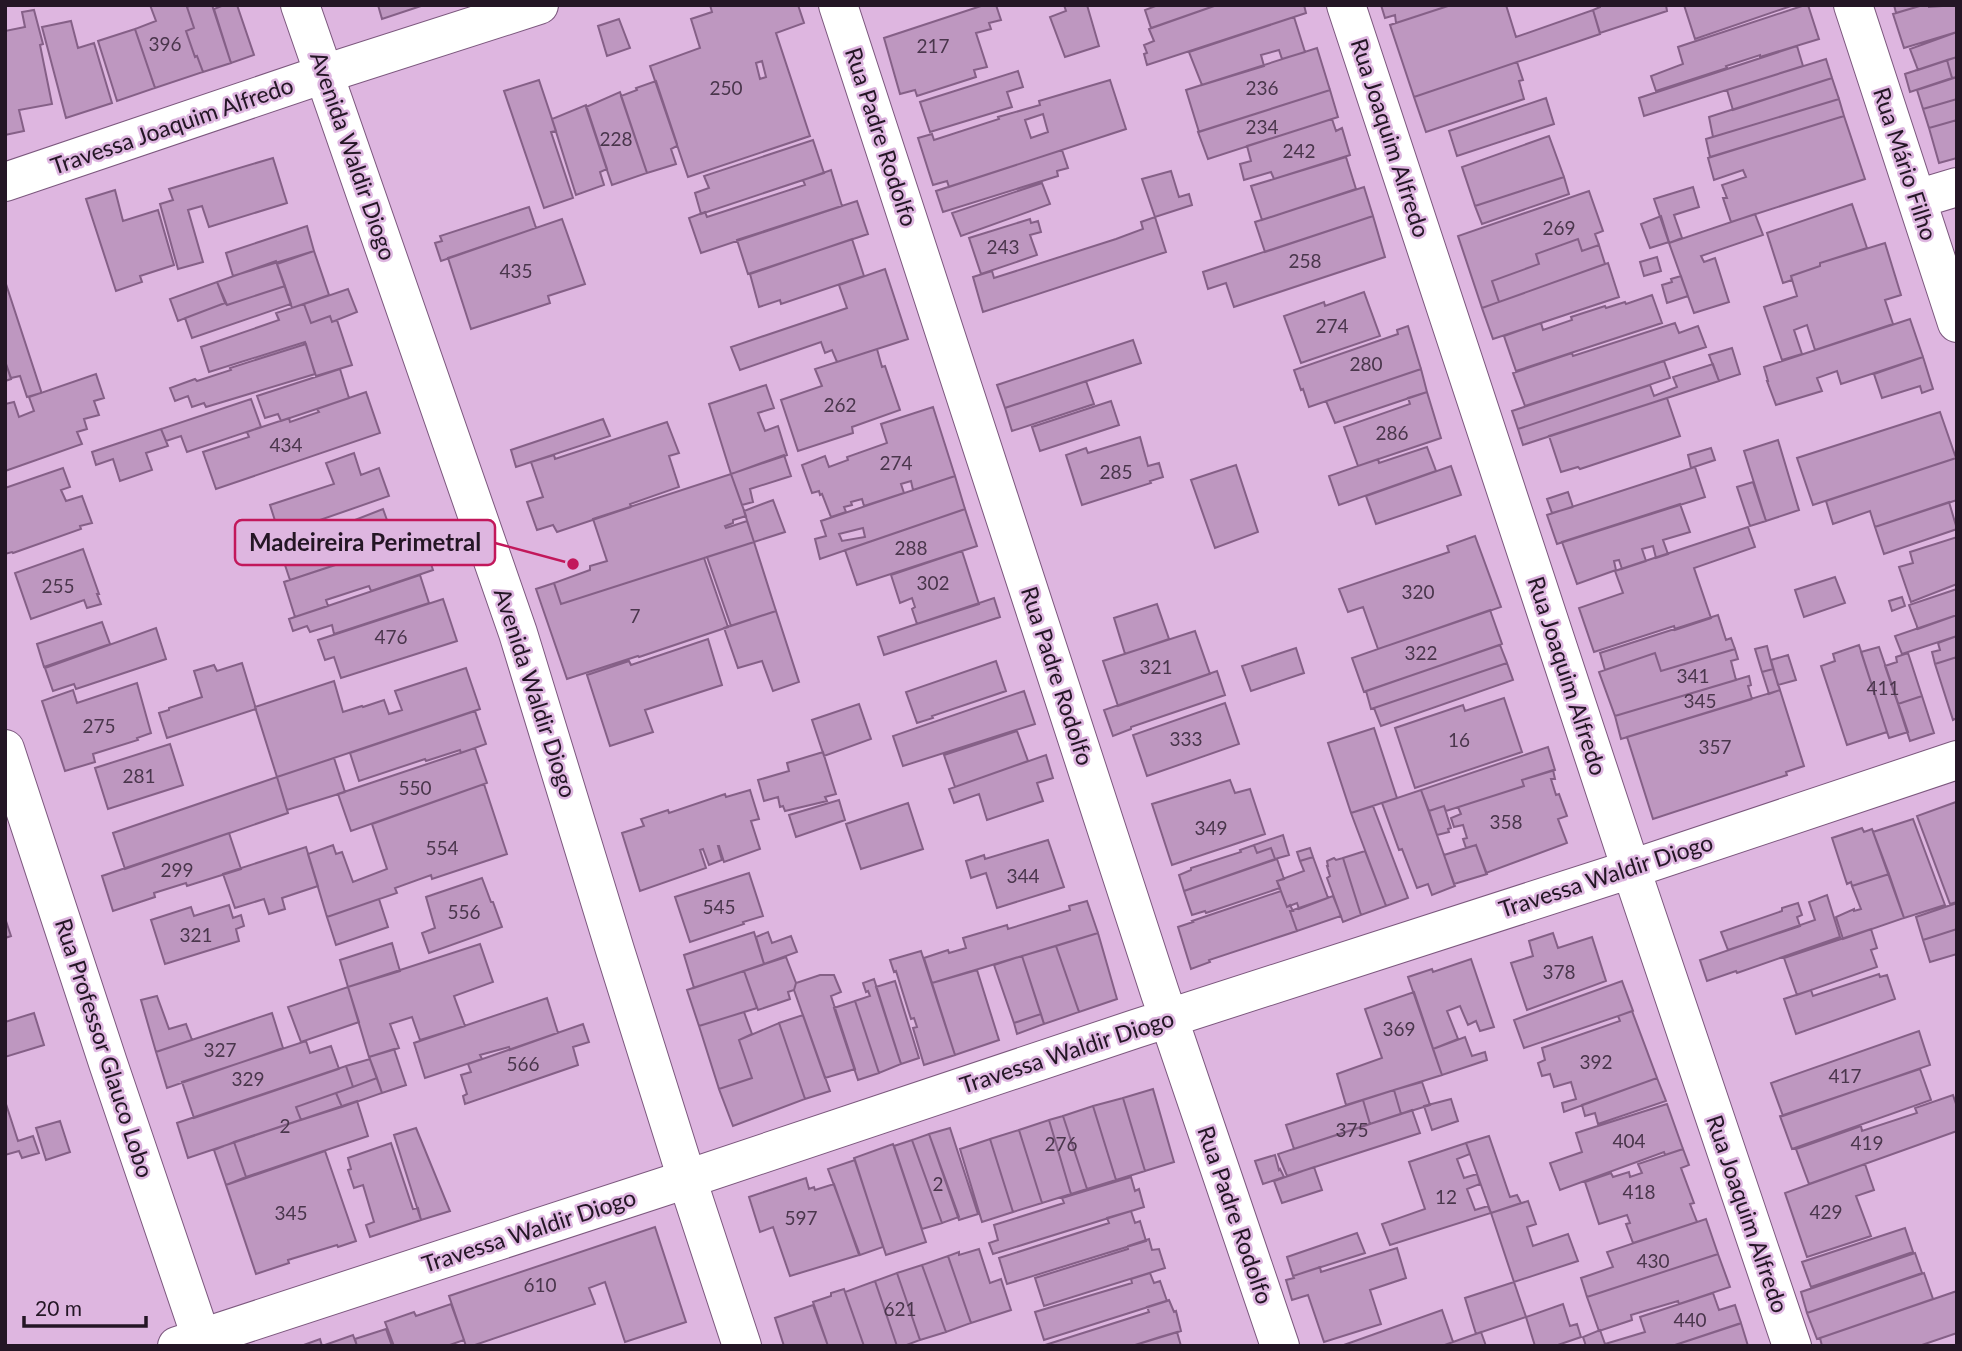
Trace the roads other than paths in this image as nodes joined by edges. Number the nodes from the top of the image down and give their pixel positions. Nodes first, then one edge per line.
1 (300, 5) edge
2 (539, 5) edge
3 (838, 5) edge
4 (1346, 5) edge
5 (1853, 5) edge
6 (324, 74) junction
7 (5, 182) edge
8 (1957, 187) edge
9 (1917, 199) junction
10 (1957, 323) edge
11 (5, 749) edge
12 (1957, 760) edge
13 (1631, 869) junction
14 (1168, 1018) junction
15 (687, 1179) junction
16 (195, 1343) edge
17 (743, 1346) edge
18 (1280, 1346) edge
19 (1792, 1346) edge

1 - 6 street, Avenida Waldir Diogo
2 - 6 street, Travessa Joaquim Alfredo
3 - 14 street, Rua Padre Rodolfo
4 - 13 street, Rua Joaquim Alfredo
5 - 9 street, Rua Mário Filho
6 - 7 street, Travessa Joaquim Alfredo
6 - 15 street, Avenida Waldir Diogo
8 - 9 street
9 - 10 street, Rua Mário Filho
11 - 16 street, Rua Professor Glauco Lobo
12 - 13 street, Travessa Waldir Diogo
13 - 14 street, Travessa Waldir Diogo
13 - 19 street, Rua Joaquim Alfredo
14 - 15 street, Travessa Waldir Diogo
14 - 18 street, Rua Padre Rodolfo
15 - 16 street, Travessa Waldir Diogo
15 - 17 street, Avenida Waldir Diogo

